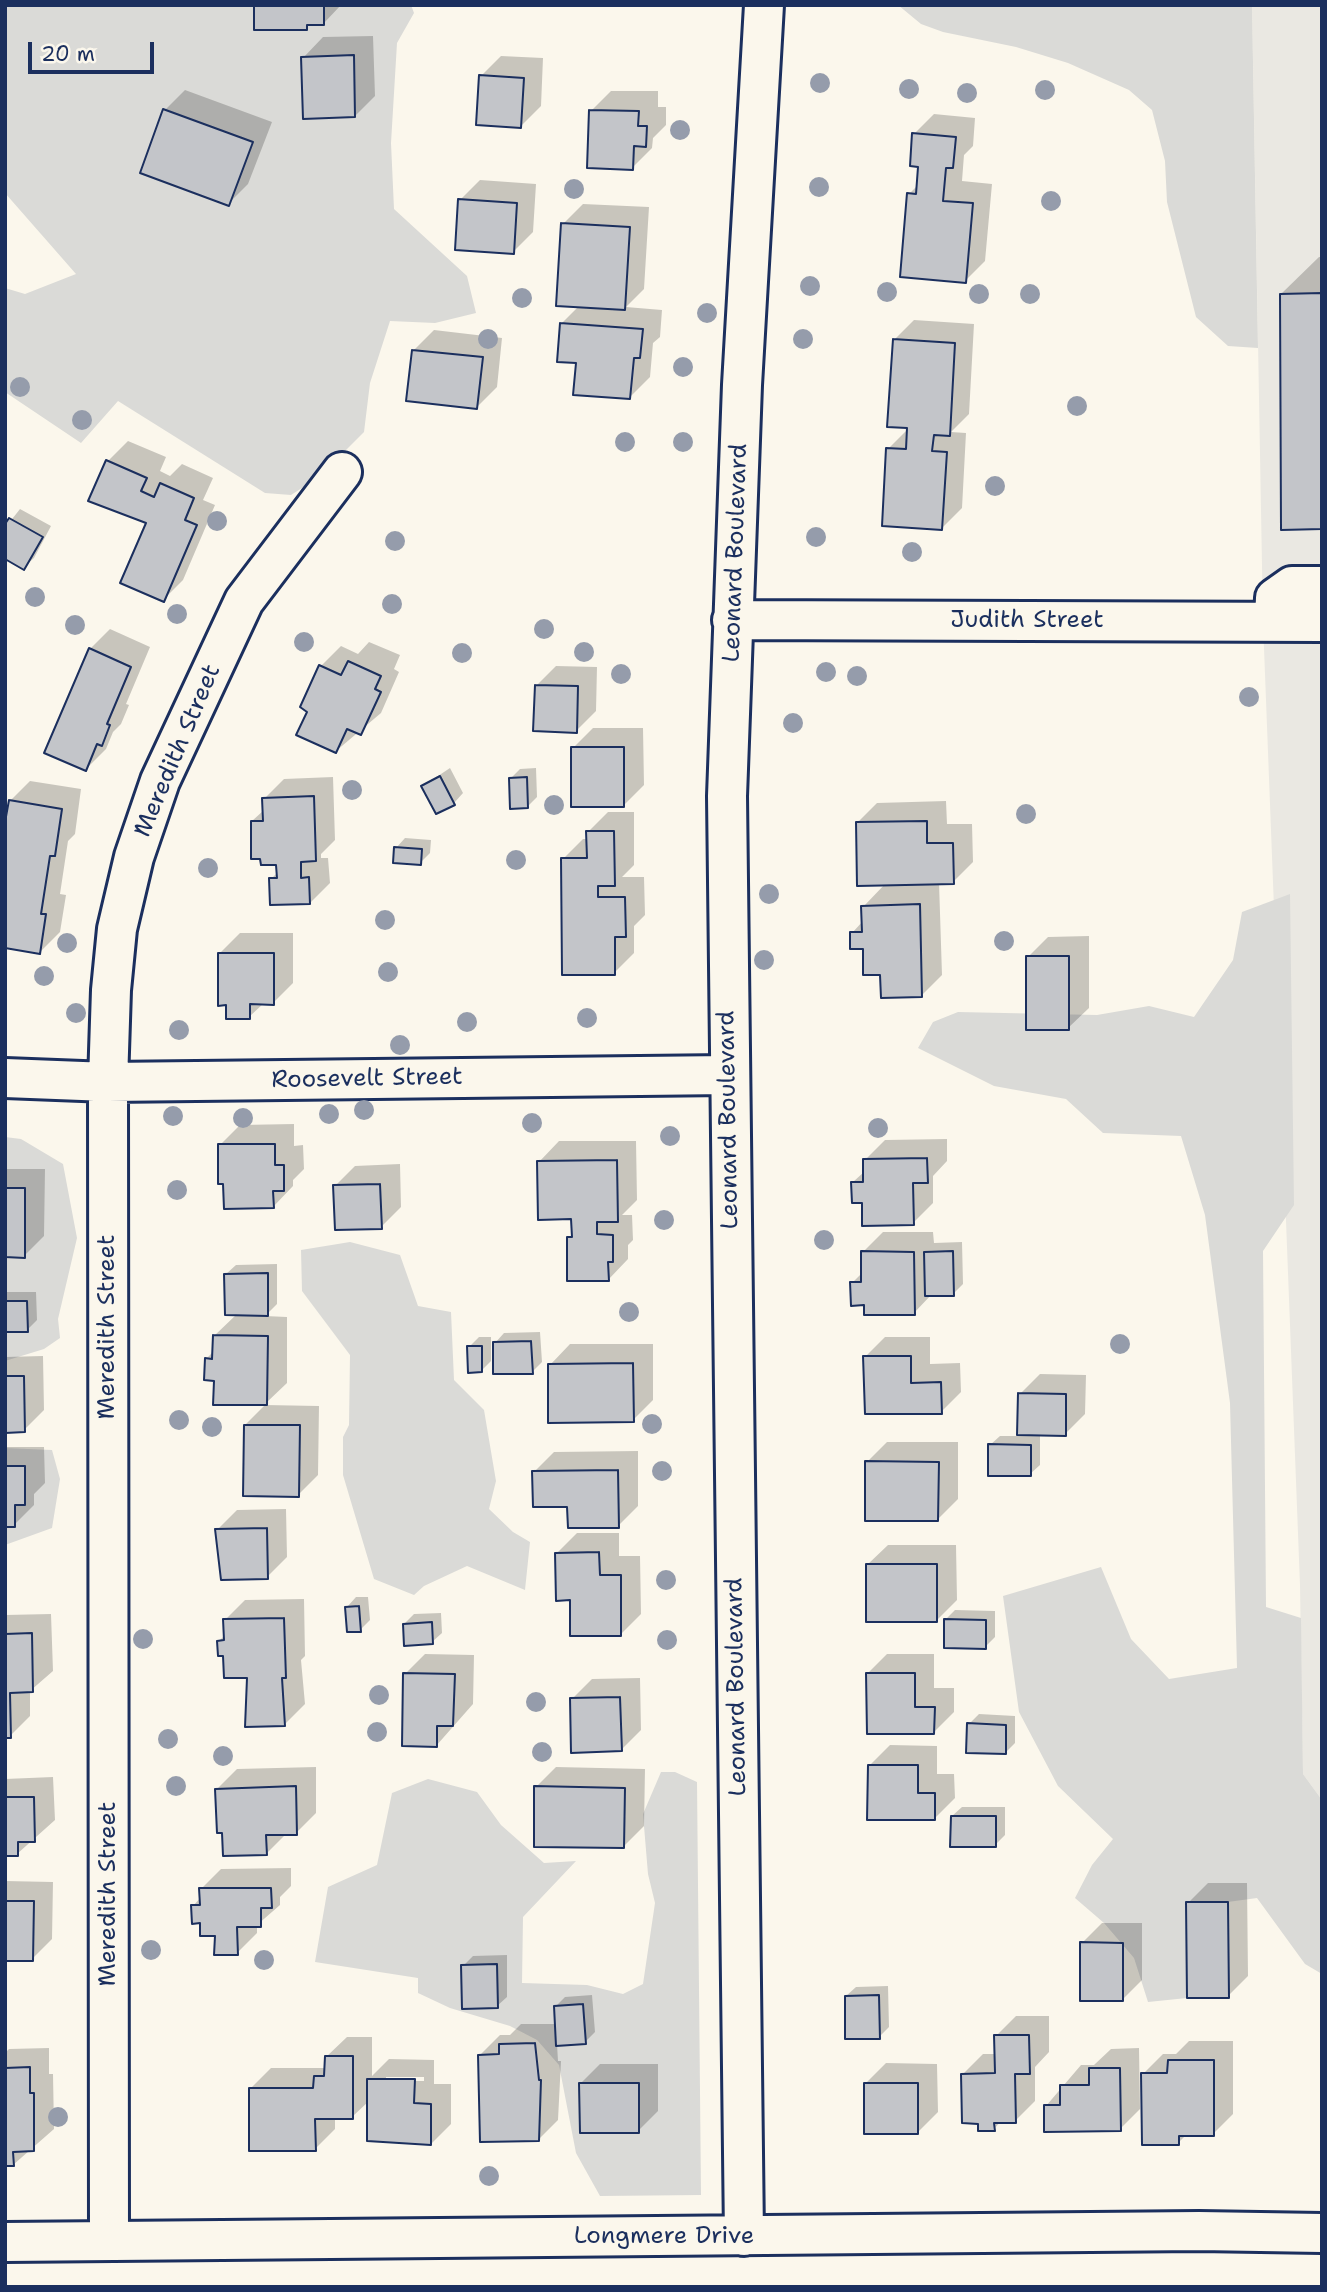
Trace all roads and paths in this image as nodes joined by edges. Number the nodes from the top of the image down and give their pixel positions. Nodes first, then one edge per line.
1 (764, 5) edge
2 (342, 472) dead end
3 (1322, 586) edge
4 (732, 620) junction
5 (1274, 621) junction
6 (1322, 622) edge
7 (728, 1075) junction
8 (5, 1078) edge
9 (107, 1082) junction
10 (1322, 2233) edge
11 (744, 2236) junction
12 (109, 2241) junction
13 (5, 2242) edge

1 - 4 street, Leonard Boulevard
2 - 9 street, Meredith Street
3 - 5 street
4 - 5 street, Judith Street
4 - 7 street, Leonard Boulevard
5 - 6 street, Judith Street
7 - 9 street, Roosevelt Street
7 - 11 street, Leonard Boulevard
8 - 9 street, Roosevelt Street
9 - 12 street, Meredith Street
10 - 11 street, Longmere Drive
11 - 12 street, Longmere Drive
12 - 13 street, Longmere Drive

